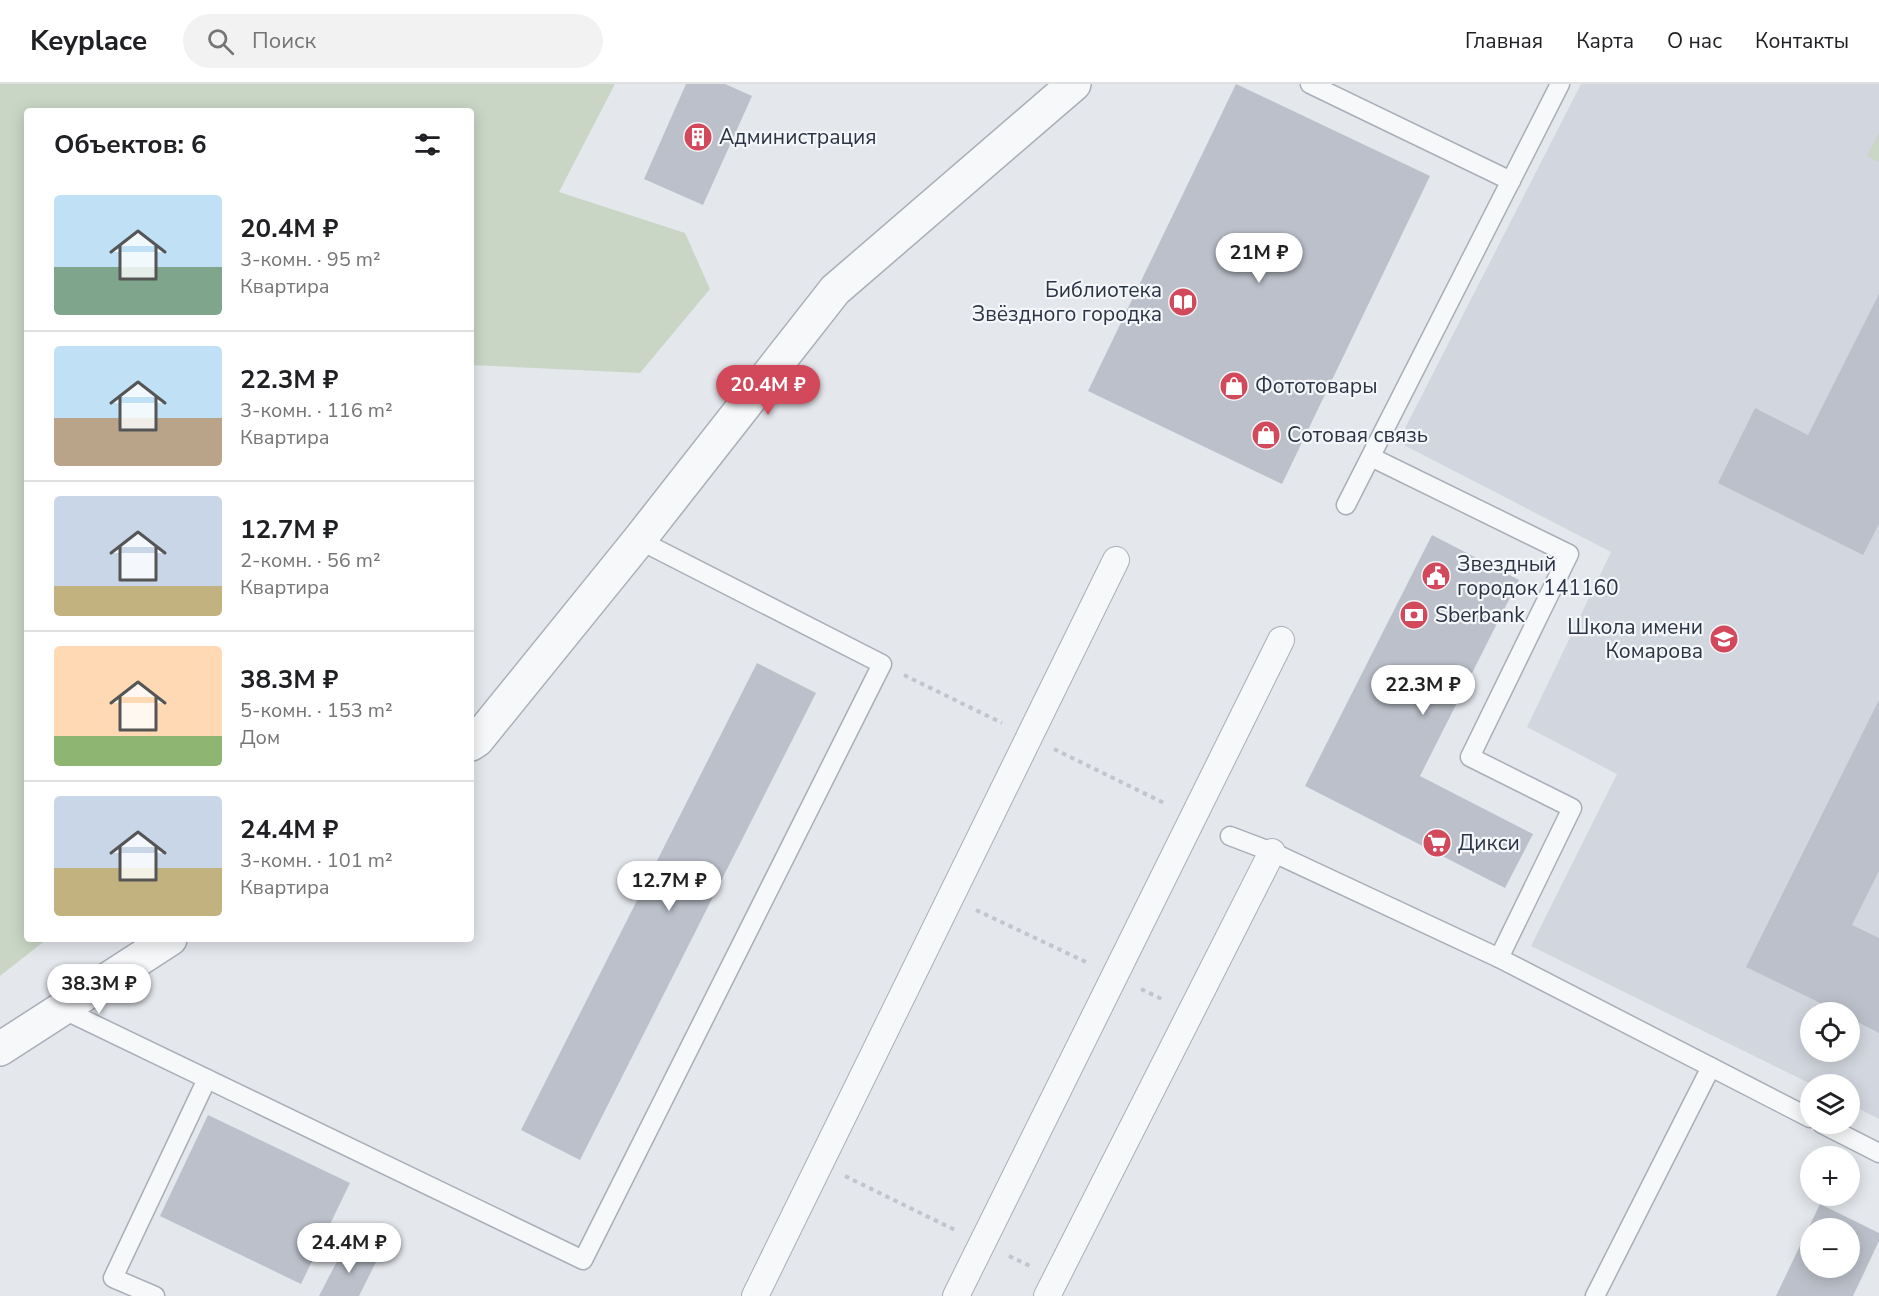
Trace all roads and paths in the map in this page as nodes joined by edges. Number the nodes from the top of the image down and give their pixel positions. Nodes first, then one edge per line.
1 (1074, 84) edge
2 (1310, 84) edge
3 (1560, 84) edge
4 (1511, 181) junction
5 (1371, 457) junction
6 (1346, 505) dead end
7 (639, 540) junction
8 (1116, 560) dead end
9 (1281, 640) dead end
10 (474, 742) edge
11 (1230, 836) dead end
12 (1272, 852) junction
13 (951, 898) junction
14 (165, 942) edge
15 (1499, 958) junction
16 (1115, 976) junction
17 (62, 1009) junction
18 (1192, 1013) junction
19 (0, 1049) edge
20 (1711, 1067) junction
21 (207, 1078) junction
22 (1800, 1113) edge
23 (1842, 1134) edge
24 (1879, 1153) edge
25 (820, 1163) junction
26 (982, 1243) junction
27 (1051, 1287) edge
28 (155, 1296) edge
29 (755, 1296) edge
30 (956, 1296) edge
31 (1595, 1296) edge

1 - 7 street
2 - 4 lane
3 - 4 lane
4 - 5 lane
5 - 6 lane
5 - 15 lane
7 - 10 street
7 - 21 lane
8 - 13 street
9 - 16 street
11 - 12 lane
12 - 15 lane
12 - 18 street
13 - 16 path
13 - 25 street
14 - 17 street
15 - 20 lane
16 - 18 path
16 - 26 street
17 - 19 street
17 - 21 lane
18 - 27 street
20 - 22 lane
20 - 31 lane
21 - 28 lane
23 - 24 lane
25 - 26 path
25 - 29 street
26 - 27 path
26 - 30 street

